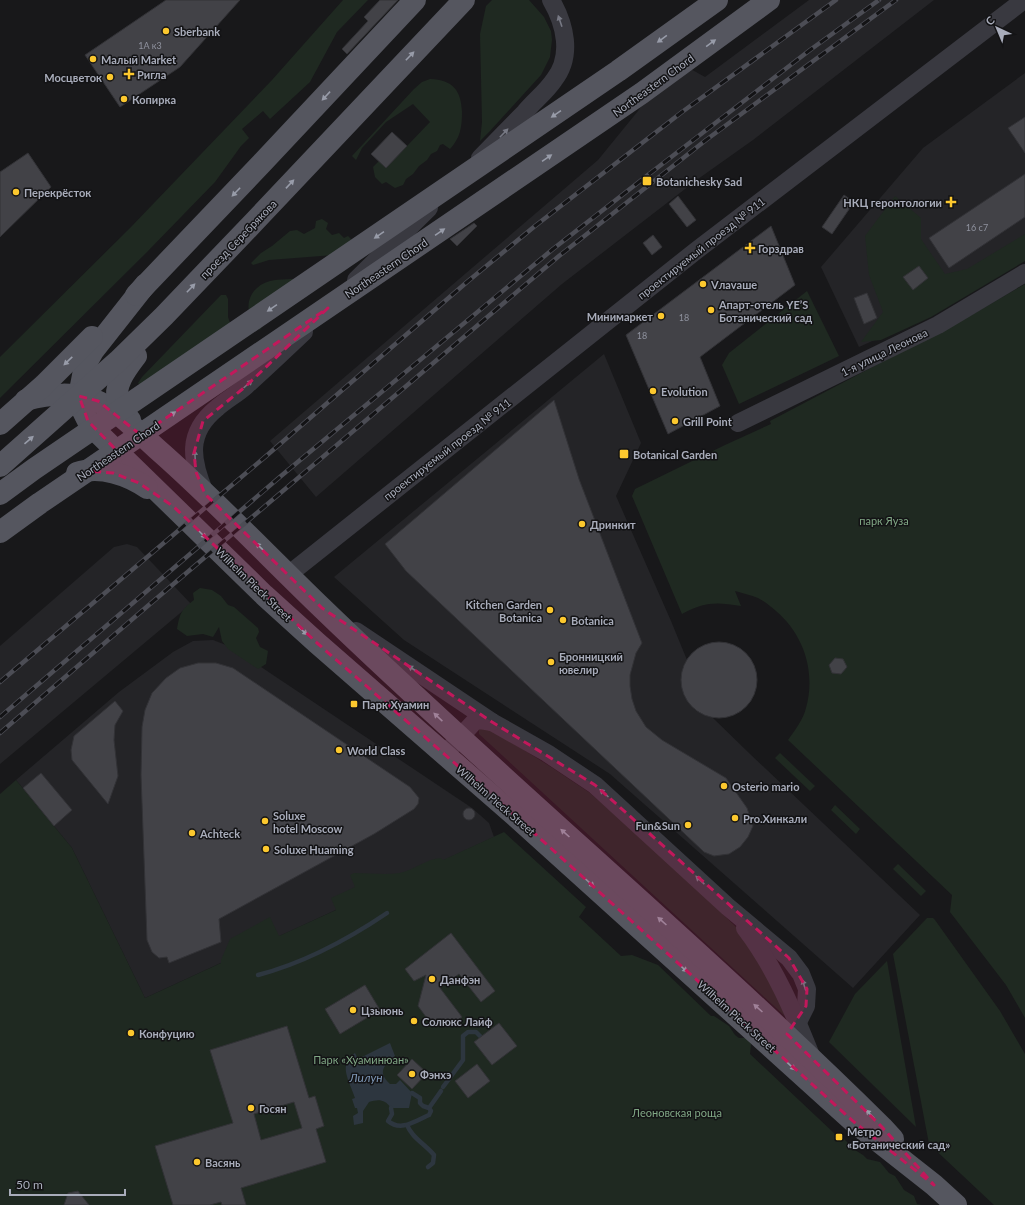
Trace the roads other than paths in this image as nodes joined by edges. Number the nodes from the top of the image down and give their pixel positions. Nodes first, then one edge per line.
1 (415, 0) edge
2 (464, 0) edge
3 (551, 0) edge
4 (717, 0) edge
5 (769, 0) edge
6 (1024, 0) edge
7 (1025, 273) edge
8 (146, 285) junction
9 (164, 316) junction
10 (79, 396) junction
11 (10, 412) edge
12 (738, 423) dead end
13 (143, 437) junction
14 (0, 466) edge
15 (0, 494) edge
16 (205, 494) junction
17 (174, 507) junction
18 (0, 526) edge
19 (0, 532) edge
20 (288, 575) junction
21 (322, 608) junction
22 (492, 722) junction
23 (459, 737) junction
24 (452, 762) junction
25 (792, 1028) junction
26 (762, 1039) junction
27 (934, 1185) junction
28 (956, 1205) edge

1 -> 8 main road
9 -> 2 main road, проезд Серебрякова
16 -> 3 street
4 -> 15 main road, bridge
19 -> 5 main road, Northeastern Chord, bridge
6 - 20 street, проектируемый проезд № 911
7 - 12 street, 1-я улица Леонова
8 - 10 main road, Wilhelm Pieck Street
8 -> 11 main road
9 - 10 main road, проезд Серебрякова
9 - 13 main road
10 - 11 main road, Wilhelm Pieck Street
10 - 13 main road, Wilhelm Pieck Street
14 -> 10 main road, проезд Серебрякова
10 - 17 main road, Wilhelm Pieck Street
13 - 16 main road, Wilhelm Pieck Street
20 -> 16 main road, Wilhelm Pieck Street
17 - 18 main road
17 -> 24 main road, Wilhelm Pieck Street
20 - 21 main road, Wilhelm Pieck Street
22 -> 21 street
23 -> 21 main road, Wilhelm Pieck Street
22 - 23 street
25 -> 22 street
23 - 24 street
25 -> 23 main road, Wilhelm Pieck Street
24 -> 26 main road, Wilhelm Pieck Street
25 - 26 street
27 -> 25 main road, Wilhelm Pieck Street
26 -> 27 main road, Wilhelm Pieck Street
27 - 28 main road, Wilhelm Pieck Street

